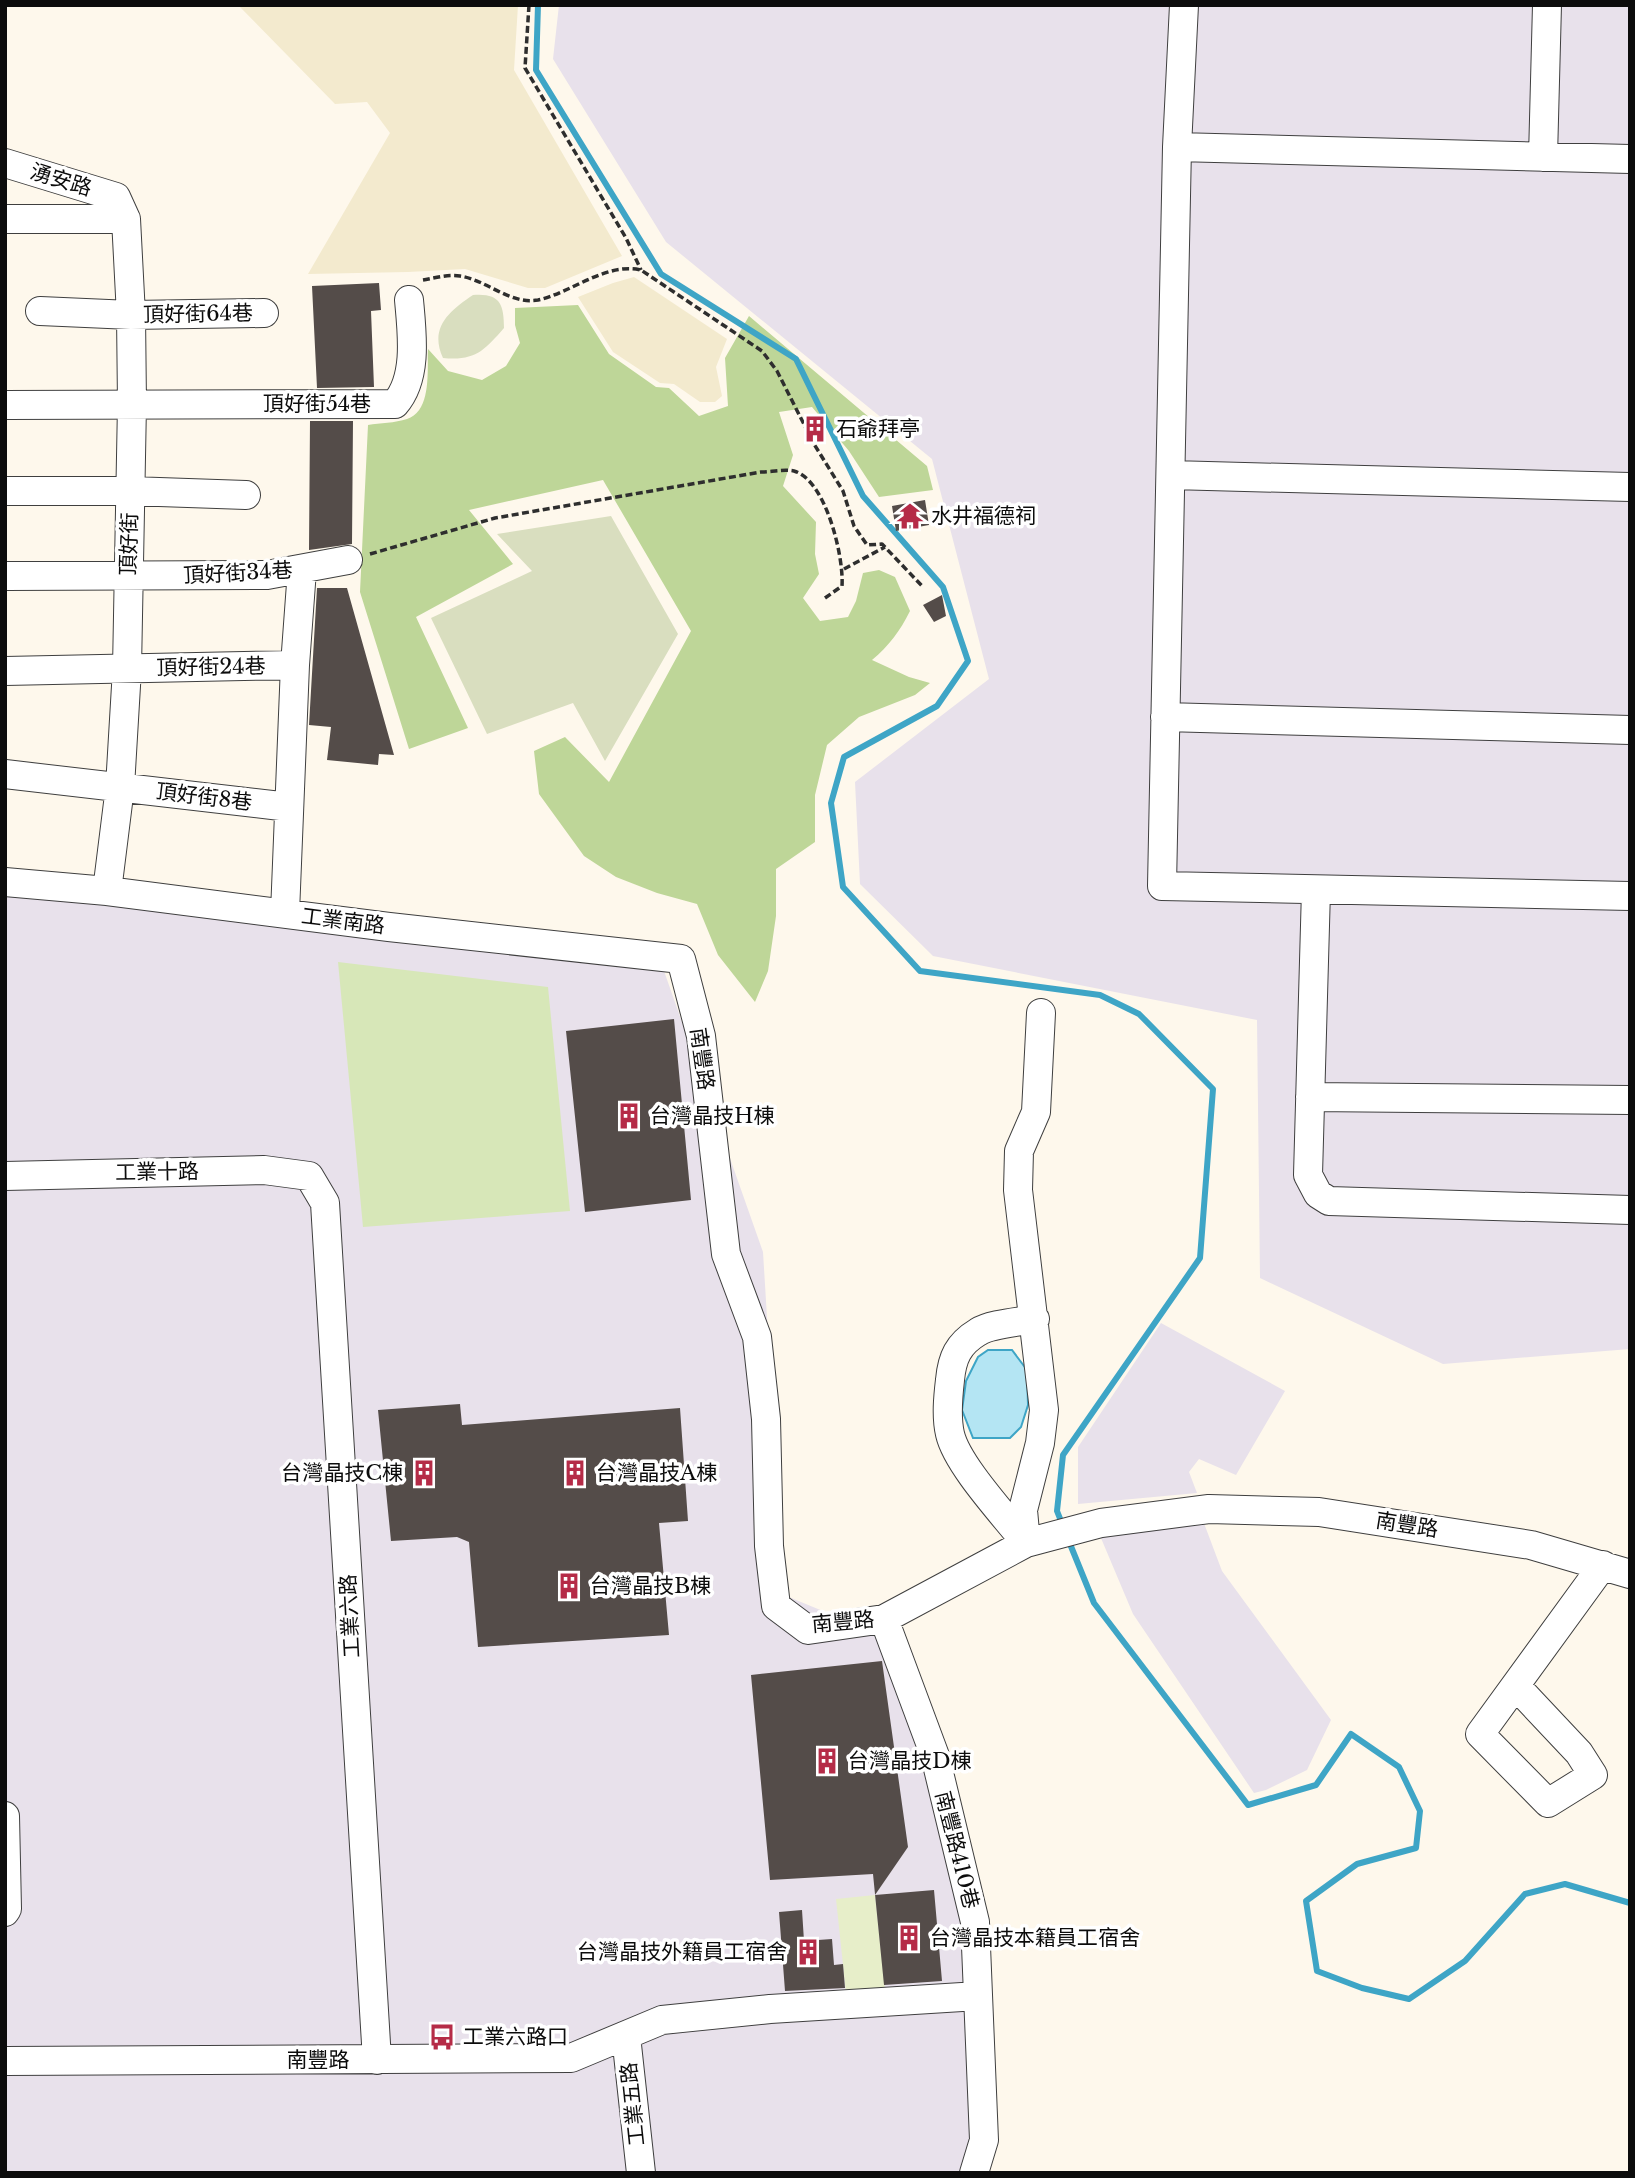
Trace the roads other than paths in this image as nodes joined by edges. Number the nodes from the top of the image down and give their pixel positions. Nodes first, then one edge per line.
1 (1184, 5) edge
2 (1547, 5) edge
3 (1177, 147) junction
4 (1542, 157) junction
5 (1630, 159) edge
6 (5, 163) edge
7 (121, 208) junction
8 (5, 219) edge
9 (409, 300) road end
10 (40, 311) dead end
11 (264, 313) dead end
12 (131, 315) junction
13 (132, 404) junction
14 (5, 405) edge
15 (1171, 475) junction
16 (1630, 488) edge
17 (5, 491) edge
18 (130, 491) junction
19 (246, 495) dead end
20 (348, 560) road end
21 (302, 570) junction
22 (5, 576) edge
23 (127, 576) junction
24 (295, 665) junction
25 (127, 669) junction
26 (5, 671) edge
27 (1165, 717) junction
28 (1630, 730) edge
29 (5, 774) edge
30 (120, 787) junction
31 (289, 807) junction
32 (5, 882) edge
33 (1316, 890) junction
34 (107, 891) junction
35 (1630, 897) edge
36 (285, 914) junction
37 (681, 959) joint
38 (1041, 1013) dead end
39 (1310, 1097) junction
40 (1630, 1100) edge
41 (5, 1176) edge
42 (309, 1176) joint
43 (1630, 1210) edge
44 (1035, 1319) junction
45 (1026, 1543) junction
46 (1603, 1565) junction
47 (1630, 1574) edge
48 (884, 1619) junction
49 (1516, 1686) dead end
50 (5, 1816) edge
51 (5, 1912) edge
52 (978, 1996) junction
53 (626, 2036) junction
54 (377, 2060) junction
55 (5, 2061) edge
56 (641, 2173) edge
57 (974, 2173) edge

1 - 3 street
2 - 4 street
3 - 4 street
3 - 15 street
4 - 5 street
6 - 7 street, 湧安路
7 - 8 street
7 - 12 street, 頂好街
9 - 13 street, 頂好街54巷
10 - 12 street, 頂好街64巷
11 - 12 street, 頂好街64巷
12 - 13 street, 頂好街
13 - 14 street
13 - 18 street, 頂好街
15 - 16 street
15 - 27 street
17 - 18 street
18 - 19 street
18 - 23 street, 頂好街
20 - 21 street, 頂好街34巷
21 - 23 street, 頂好街34巷
21 - 24 street
22 - 23 street, 頂好街34巷
23 - 25 street, 頂好街
24 - 25 street, 頂好街24巷
24 - 31 street
25 - 26 street, 頂好街24巷
25 - 30 street, 頂好街
27 - 28 street
27 - 33 street
29 - 30 street, 頂好街8巷
30 - 31 street, 頂好街8巷
30 - 34 street, 頂好街
31 - 36 street
32 - 34 street, 工業南路
33 - 35 street
33 - 39 street
34 - 36 street, 工業南路
36 - 37 street, 工業南路
37 - 48 street, 南豐路
38 - 44 street
39 - 40 street
39 - 43 street
41 - 42 street, 工業十路
42 - 54 street, 工業六路
44 - 45 street
44 - 45 street
45 - 46 street, 南豐路
45 - 48 street, 南豐路
46 - 47 street, 南豐路
46 - 49 street
48 - 52 street, 南豐路410巷
50 - 51 street
52 - 53 street, 南豐路
52 - 57 street, 南豐路410巷
53 - 54 street, 南豐路
53 - 56 street, 工業五路
54 - 55 street, 南豐路

